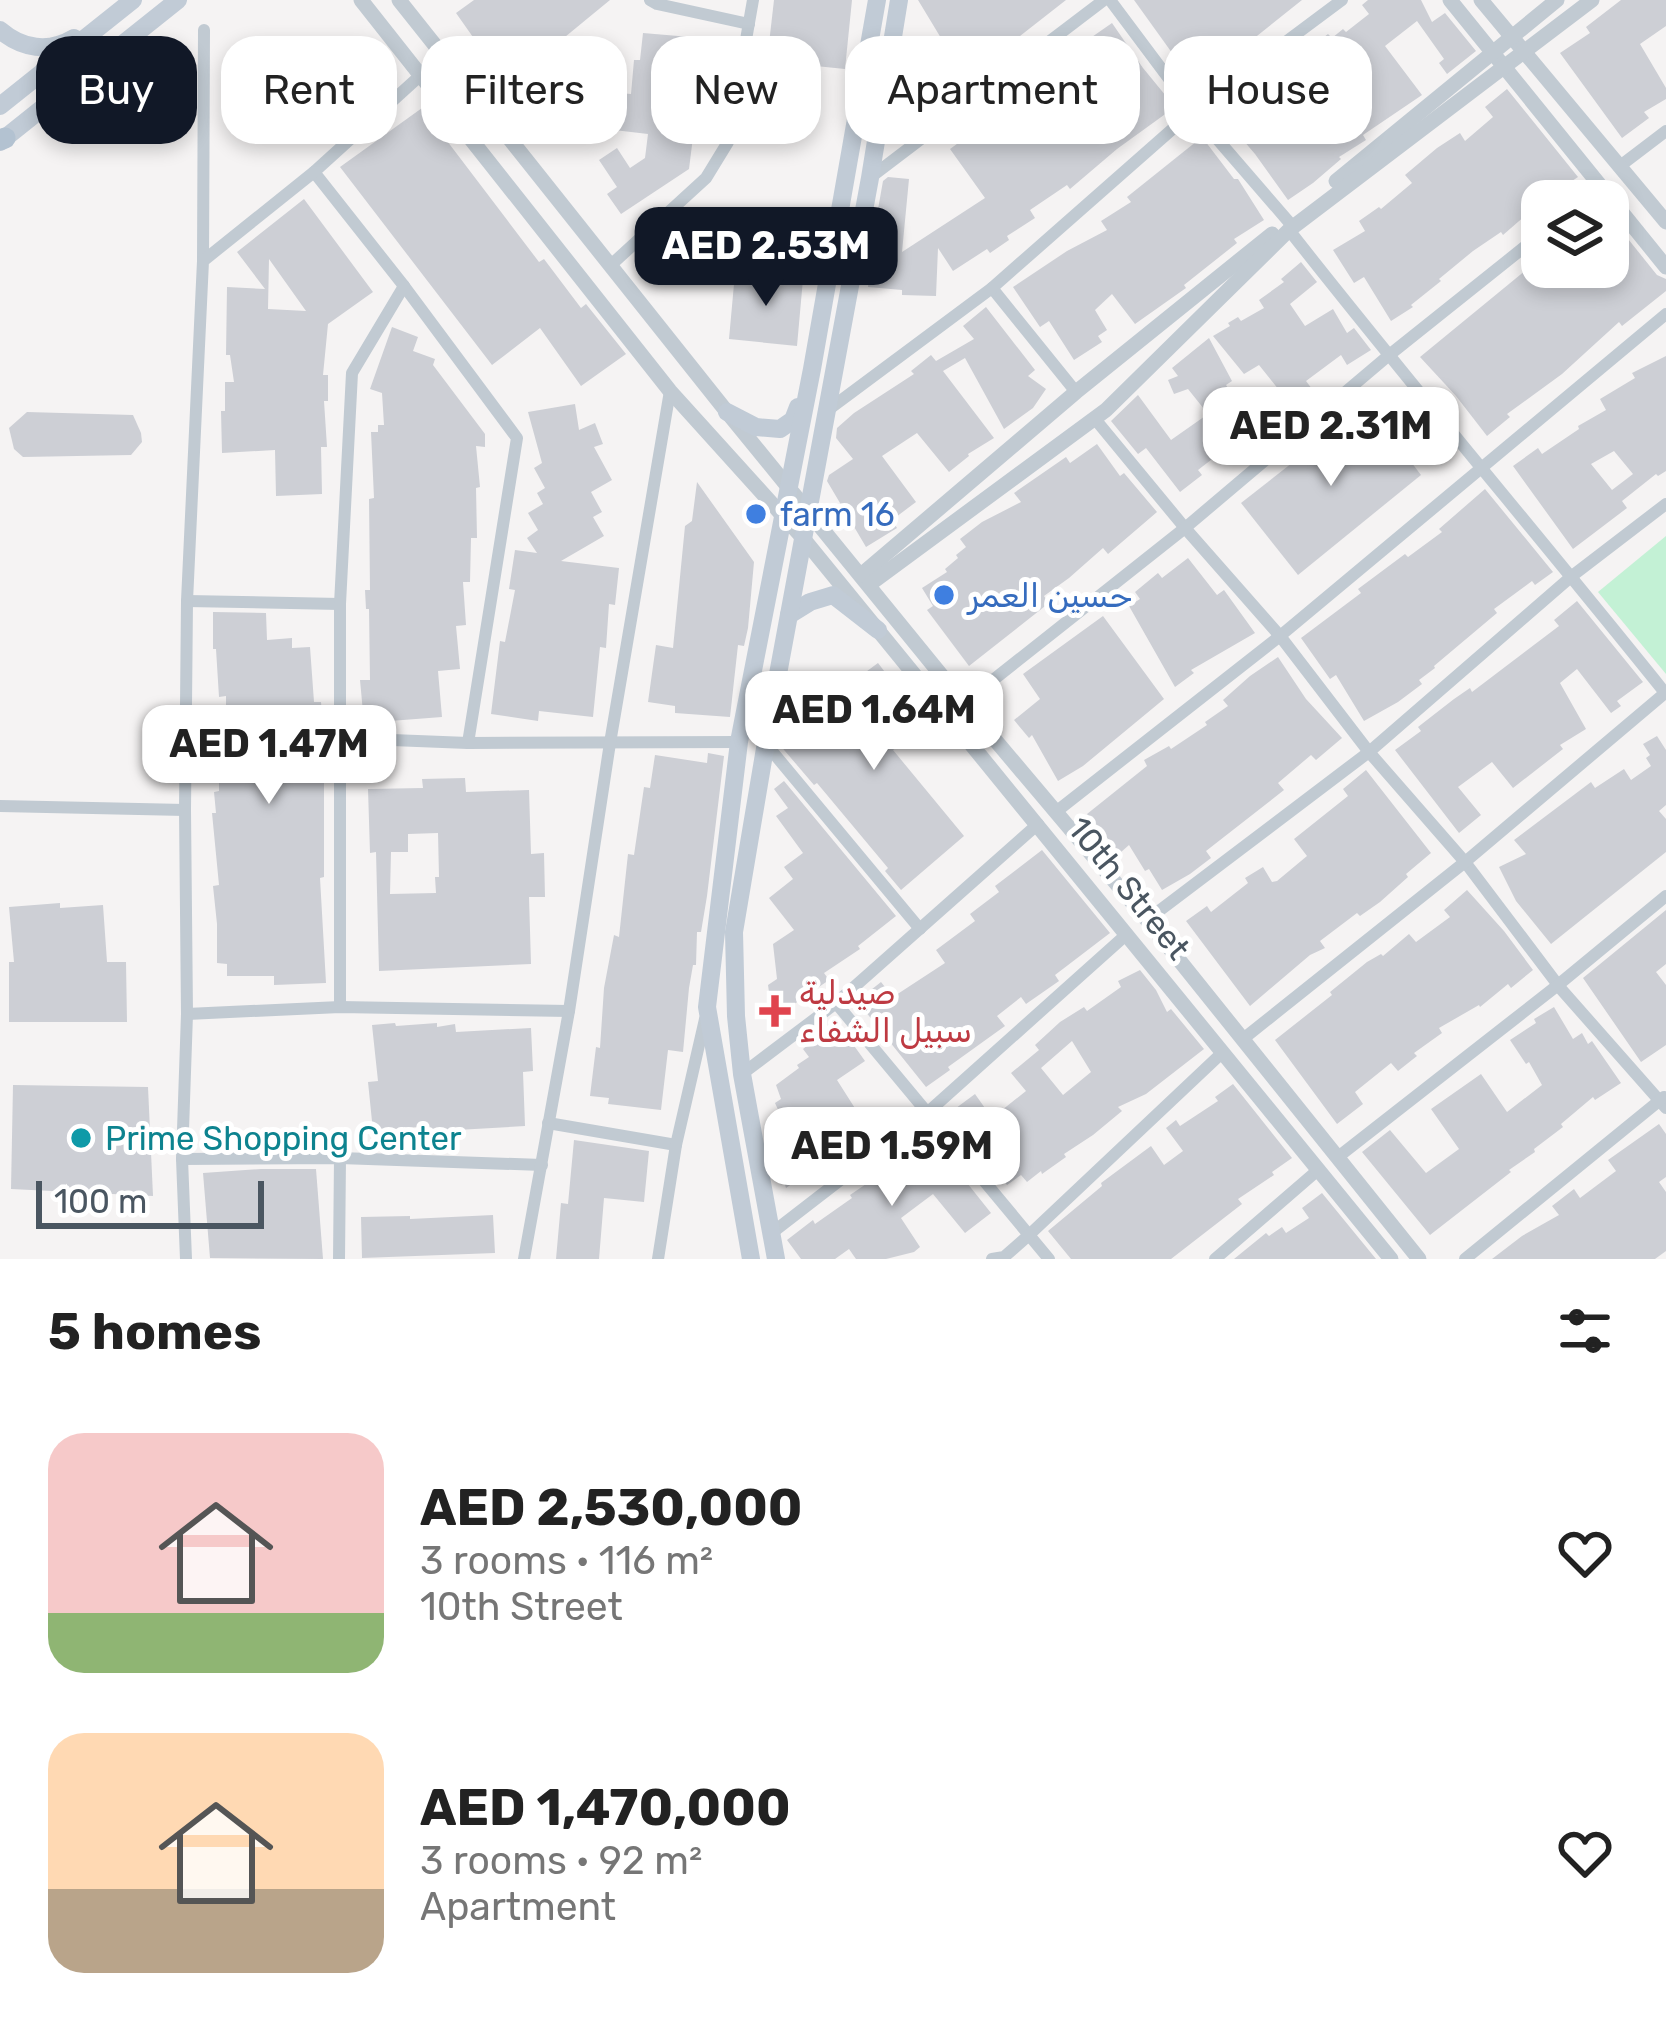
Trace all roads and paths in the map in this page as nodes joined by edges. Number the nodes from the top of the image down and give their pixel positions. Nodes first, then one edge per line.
1 (133, 0) edge
2 (178, 0) edge
3 (361, 0) edge
4 (399, 0) edge
5 (650, 0) edge
6 (753, 0) edge
7 (877, 0) edge
8 (899, 0) edge
9 (1107, 0) edge
10 (1342, 0) edge
11 (1450, 0) edge
12 (1481, 0) edge
13 (1557, 0) edge
14 (1592, 0) edge
15 (105, 21) junction
16 (749, 24) junction
17 (0, 30) edge
18 (204, 30) dead end
19 (1294, 36) edge
20 (1511, 37) junction
21 (1523, 51) junction
22 (1492, 52) junction
23 (1504, 65) junction
24 (421, 73) edge
25 (1164, 74) edge
26 (421, 75) edge
27 (0, 106) edge
28 (1666, 131) edge
29 (1164, 137) edge
30 (2, 140) edge
31 (477, 144) edge
32 (1221, 144) edge
33 (1620, 166) junction
34 (314, 172) junction
35 (870, 178) junction
36 (1596, 180) edge
37 (1629, 221) edge
38 (1666, 222) edge
39 (1289, 225) junction
40 (1521, 250) edge
41 (203, 261) junction
42 (612, 264) junction
43 (1666, 267) edge
44 (404, 286) junction
45 (992, 288) junction
46 (1666, 314) edge
47 (1388, 356) junction
48 (812, 369) junction
49 (670, 391) junction
50 (1076, 392) junction
51 (828, 410) junction
52 (728, 412) junction
53 (1095, 419) junction
54 (1482, 467) junction
55 (789, 486) junction
56 (1666, 504) edge
57 (809, 511) junction
58 (784, 518) junction
59 (1185, 528) junction
60 (802, 538) junction
61 (1572, 576) junction
62 (865, 579) junction
63 (187, 601) junction
64 (340, 604) junction
65 (789, 615) junction
66 (878, 630) junction
67 (1280, 636) junction
68 (1666, 694) edge
69 (964, 703) junction
70 (341, 738) junction
71 (739, 742) junction
72 (468, 743) junction
73 (610, 743) junction
74 (766, 744) junction
75 (1369, 752) junction
76 (0, 806) edge
77 (185, 810) junction
78 (1058, 811) junction
79 (1038, 824) junction
80 (1465, 862) junction
81 (1666, 896) edge
82 (1147, 920) junction
83 (920, 929) junction
84 (1127, 934) junction
85 (1558, 985) junction
86 (836, 1003) junction
87 (340, 1007) junction
88 (707, 1007) junction
89 (569, 1011) junction
90 (187, 1014) junction
91 (1243, 1039) junction
92 (1223, 1052) junction
93 (742, 1074) junction
94 (1664, 1102) edge
95 (927, 1113) junction
96 (548, 1123) junction
97 (676, 1144) junction
98 (1338, 1157) junction
99 (340, 1158) junction
100 (182, 1159) junction
101 (542, 1165) junction
102 (1318, 1170) junction
103 (773, 1232) junction
104 (1029, 1235) junction
105 (186, 1259) edge
106 (339, 1259) edge
107 (524, 1259) edge
108 (658, 1259) edge
109 (751, 1259) edge
110 (776, 1259) edge
111 (992, 1259) edge
112 (1049, 1259) edge
113 (1215, 1259) edge
114 (1391, 1259) edge
115 (1419, 1259) edge
116 (1465, 1259) edge

1 - 15 main road
2 - 30 main road
3 - 24 street, 10th Street
4 - 42 street, 10th Street
5 - 16 street
6 - 16 street
7 - 48 main road
8 - 35 main road
9 - 25 street
9 - 35 street
10 - 19 street
11 - 22 street
12 - 20 street
13 - 20 street
14 - 21 street
15 - 17 main road
15 - 27 main road
16 - 42 street
18 - 41 street
20 - 21 street
20 - 22 street
21 - 23 street
21 - 33 street
22 - 23 street
22 - 39 street
23 - 36 street
23 - 39 street
26 - 34 street
28 - 33 street
29 - 45 street
31 - 49 street, 10th Street
32 - 39 street
33 - 38 street
34 - 41 street
34 - 44 street
35 - 51 main road
37 - 43 street
39 - 47 street
39 - 50 street
39 - 53 street
40 - 47 street
41 - 63 street
42 - 52 street, 10th Street
44 - 64 street
44 - 72 street
45 - 50 street
45 - 51 street
46 - 54 street
47 - 54 street
47 - 59 street
48 - 52 main road
48 - 55 main road
49 - 58 street, 10th Street
49 - 73 street
50 - 62 street
51 - 57 main road
52 - 55 street, 10th Street
53 - 59 street
53 - 62 street
54 - 61 street
54 - 67 street
55 - 57 street, 10th Street
55 - 58 main road
56 - 61 street
57 - 60 main road
57 - 62 street, 10th Street
58 - 60 street, 10th Street
58 - 71 main road
59 - 67 street
59 - 69 street
60 - 65 main road
60 - 66 street, 10th Street
61 - 68 street
61 - 75 street
62 - 69 street, 10th Street
63 - 64 street
63 - 77 street
64 - 70 street
65 - 66 main road
65 - 74 main road
66 - 79 street, 10th Street
67 - 75 street
67 - 78 street
68 - 80 street
69 - 78 street, 10th Street
70 - 72 street
70 - 87 street
71 - 73 street
71 - 88 main road
72 - 73 street
73 - 89 street
74 - 83 street
74 - 93 main road
75 - 80 street
75 - 82 street
76 - 77 street
77 - 90 street
78 - 82 street, 10th Street
79 - 83 street
79 - 84 street, 10th Street
80 - 85 street
80 - 91 street
81 - 85 street
82 - 91 street, 10th Street
83 - 86 street
84 - 92 street, 10th Street
84 - 95 street
85 - 94 street
85 - 98 street
86 - 93 street
86 - 95 street
87 - 89 street
87 - 90 street
88 - 97 street
88 - 109 main road
89 - 96 street
90 - 100 street
91 - 98 street, 10th Street
92 - 102 street, 10th Street
92 - 104 street
93 - 103 main road
94 - 116 street
95 - 103 street
95 - 104 street
96 - 97 street
96 - 101 street
97 - 108 street
98 - 115 street, 10th Street
99 - 100 street
99 - 101 street
99 - 106 street
100 - 105 street
101 - 107 street
102 - 113 street
102 - 114 street, 10th Street
103 - 110 main road
104 - 111 street
104 - 112 street

